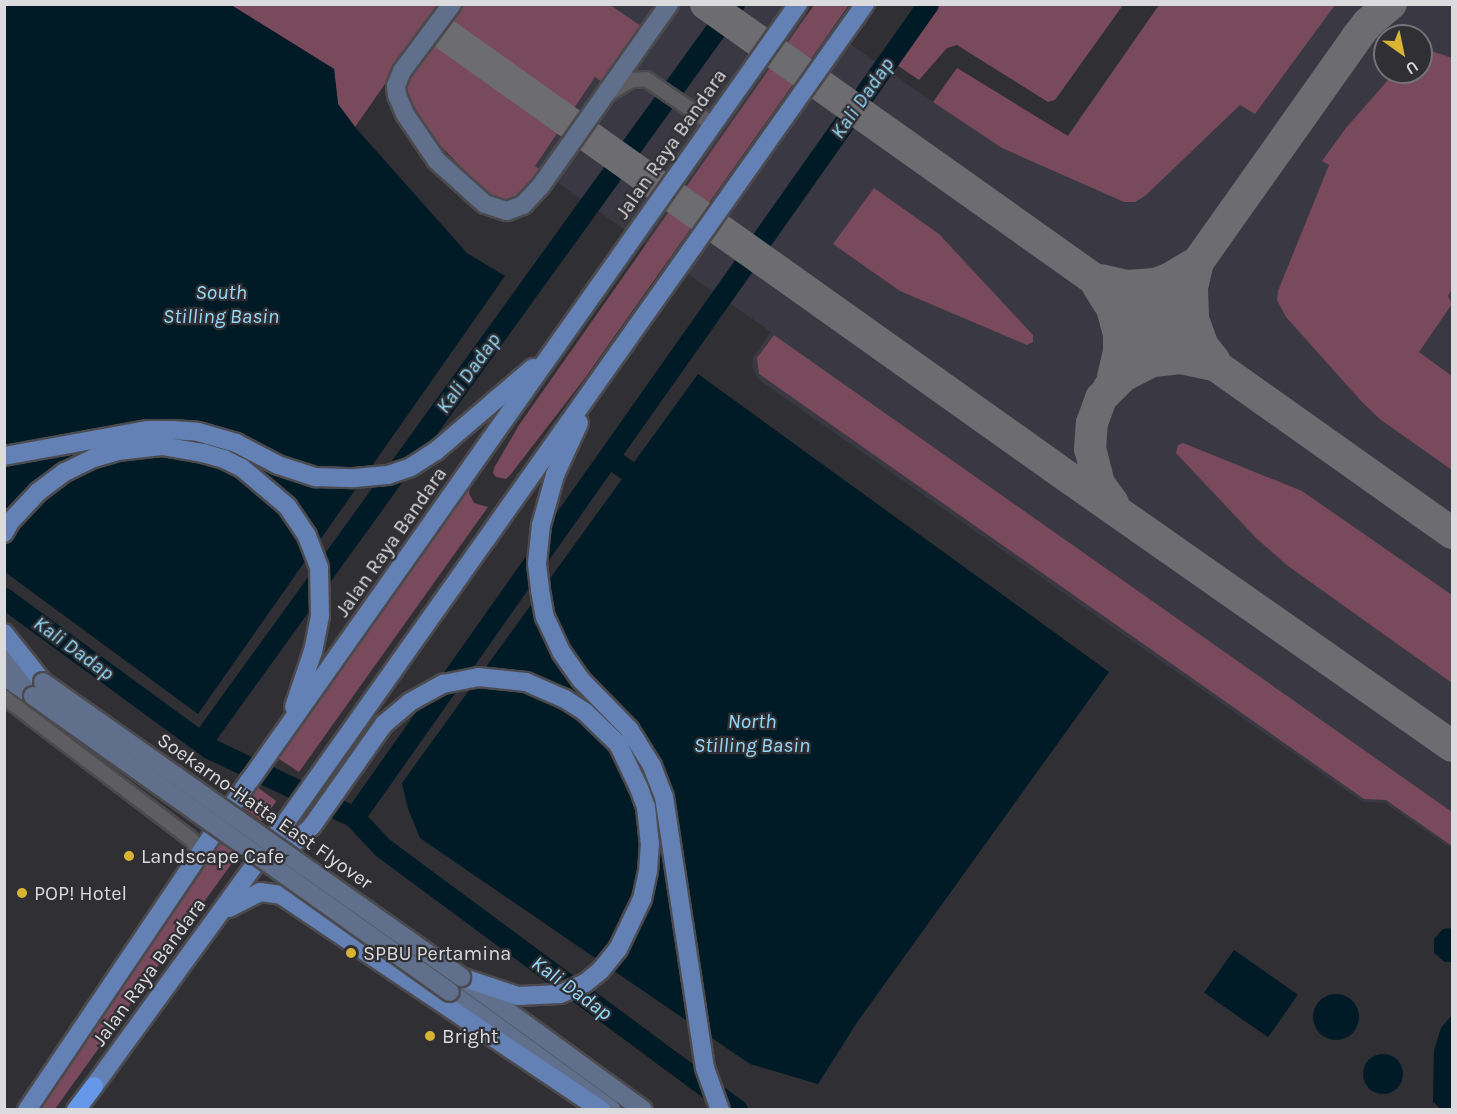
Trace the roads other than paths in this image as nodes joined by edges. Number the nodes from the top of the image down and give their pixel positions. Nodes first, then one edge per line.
1 (452, 4) edge
2 (669, 4) edge
3 (798, 4) edge
4 (865, 4) edge
5 (600, 102) junction
6 (712, 124) junction
7 (555, 349) junction
8 (600, 378) junction
9 (4, 456) edge
10 (4, 533) edge
11 (7, 644) edge
12 (4, 676) edge
13 (38, 689) junction
14 (4, 697) edge
15 (283, 733) junction
16 (199, 854) junction
17 (239, 887) junction
18 (219, 915) junction
19 (456, 984) junction
20 (94, 1086) junction
21 (27, 1110) edge
22 (76, 1110) edge
23 (80, 1110) edge
24 (601, 1110) edge
25 (612, 1110) edge
26 (643, 1110) edge
27 (720, 1110) edge

1 - 5 main road
2 - 5 main road
3 - 6 main road, Jalan Raya Bandara
4 - 8 main road, Jalan Raya Bandara
5 - 6 street
6 - 7 main road, Jalan Raya Bandara
7 - 9 main road
7 - 15 main road, Jalan Raya Bandara
8 - 17 main road, Jalan Raya Bandara
8 - 27 main road
10 - 15 main road
11 - 13 main road
12 - 13 main road, Soekarno-Hatta East Flyover
13 - 19 main road, Soekarno-Hatta East Flyover, bridge
14 - 16 street
15 - 16 main road, Jalan Raya Bandara
16 - 21 main road, Jalan Raya Bandara
17 - 18 main road, Jalan Raya Bandara
17 - 19 main road
18 - 20 main road, Jalan Raya Bandara
18 - 24 main road
19 - 25 main road
19 - 26 main road
20 - 22 highway
20 - 23 highway

